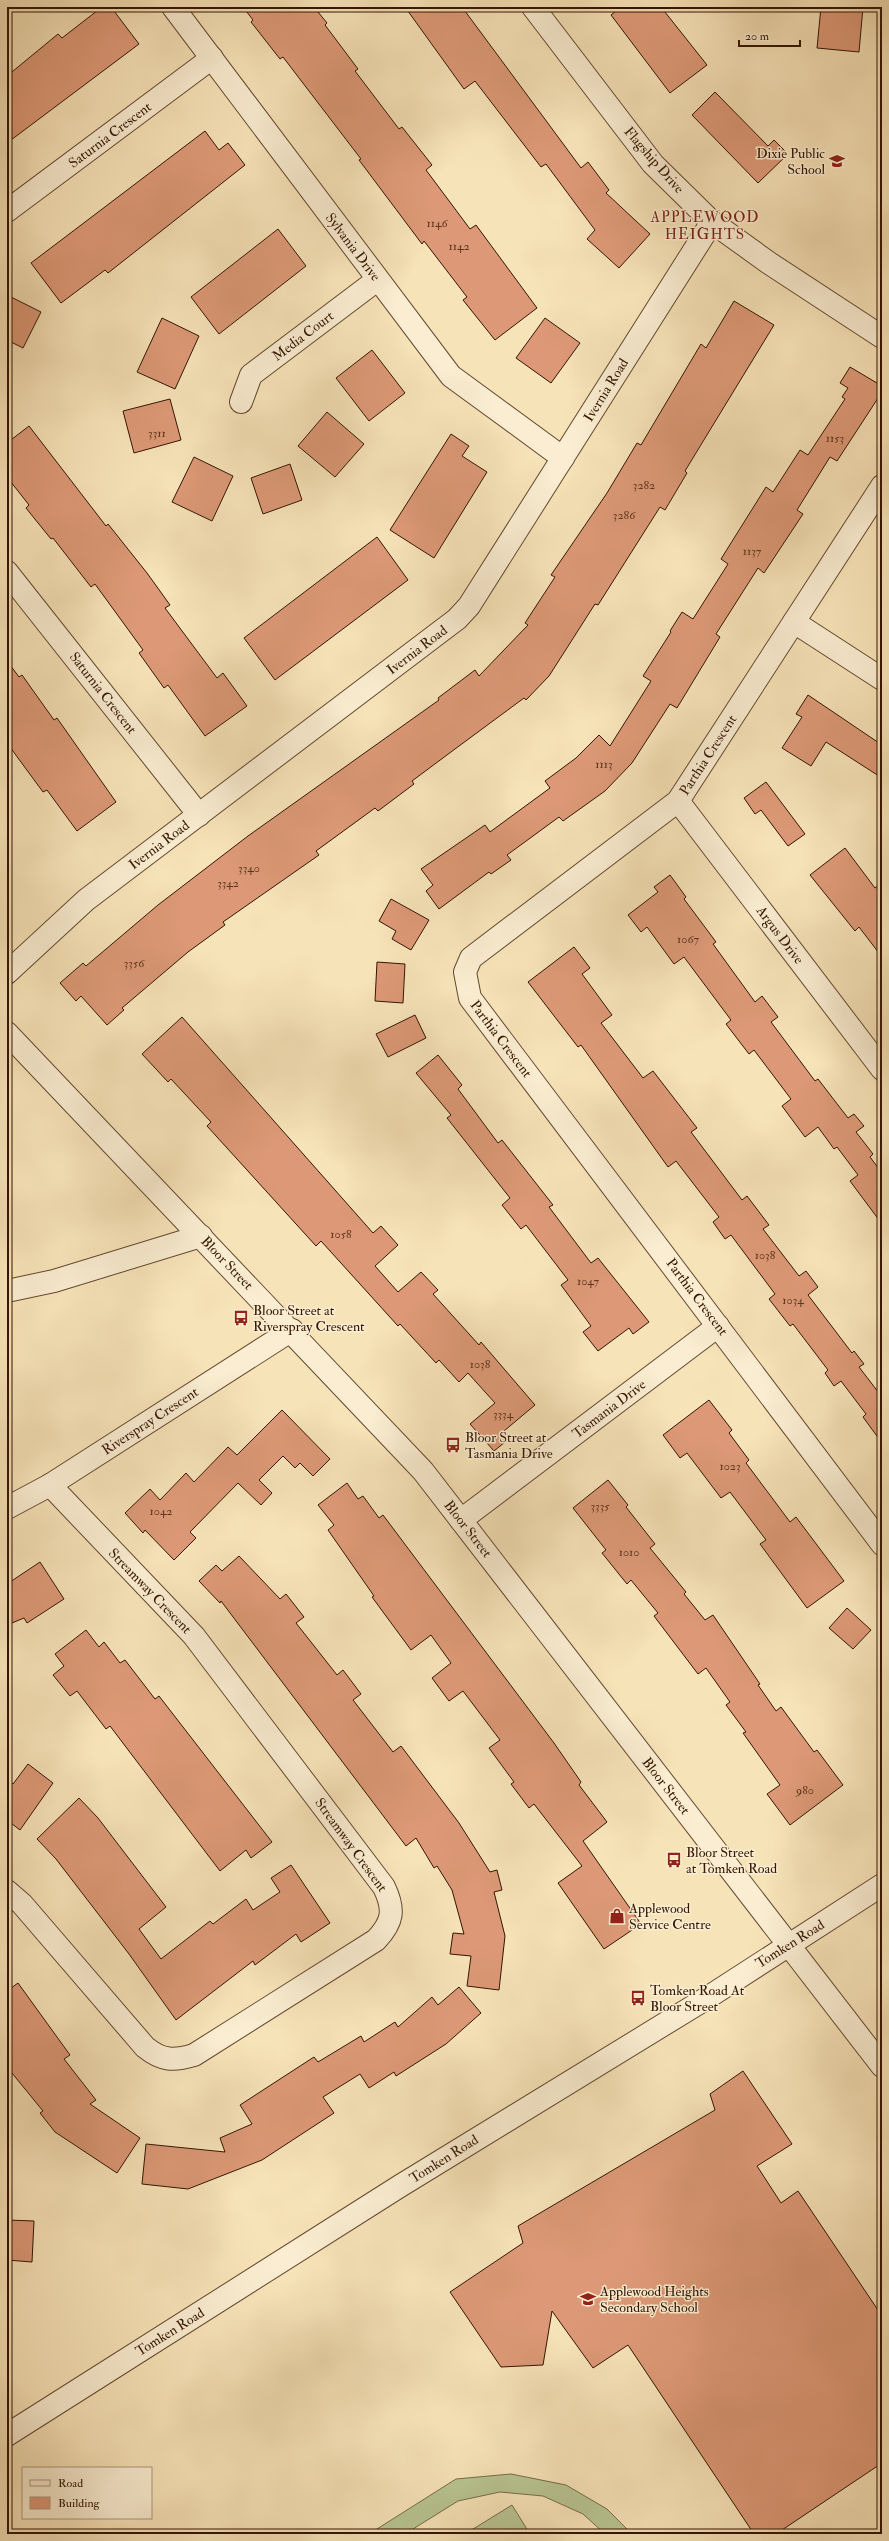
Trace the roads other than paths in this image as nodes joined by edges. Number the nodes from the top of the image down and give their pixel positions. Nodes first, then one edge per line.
1 (174, 7) edge
2 (533, 7) edge
3 (212, 58) junction
4 (7, 211) edge
5 (712, 222) junction
6 (377, 280) junction
7 (882, 337) edge
8 (241, 402) dead end
9 (563, 458) junction
10 (882, 486) edge
11 (7, 572) edge
12 (794, 622) junction
13 (882, 679) edge
14 (678, 801) junction
15 (199, 815) junction
16 (7, 973) edge
17 (7, 1033) edge
18 (882, 1069) edge
19 (201, 1236) junction
20 (7, 1291) edge
21 (718, 1326) junction
22 (292, 1330) junction
23 (50, 1485) junction
24 (7, 1508) edge
25 (462, 1520) junction
26 (882, 1544) edge
27 (882, 1886) edge
28 (7, 1891) edge
29 (790, 1946) junction
30 (882, 2066) edge
31 (7, 2435) edge

1 - 3 street, Sylvania Drive
2 - 5 street, Flagship Drive
3 - 4 street, Saturnia Crescent
3 - 6 street, Sylvania Drive
5 - 7 street, Flagship Drive
5 - 9 street, Ivernia Road
6 - 8 street, Media Court
6 - 9 street, Sylvania Drive
9 - 15 street, Ivernia Road
10 - 12 street, Parthia Crescent
11 - 15 street, Saturnia Crescent
12 - 13 street
12 - 14 street, Parthia Crescent
14 - 18 street, Argus Drive
14 - 21 street, Parthia Crescent
15 - 16 street, Ivernia Road
17 - 19 street, Bloor Street
19 - 20 street
19 - 22 street, Bloor Street
21 - 25 street, Tasmania Drive
21 - 26 street, Parthia Crescent
22 - 23 street, Riverspray Crescent
22 - 25 street, Bloor Street
23 - 24 street, Riverspray Crescent
23 - 28 street, Streamway Crescent
25 - 29 street, Bloor Street
27 - 29 street, Tomken Road
29 - 30 street, Bloor Street
29 - 31 street, Tomken Road

